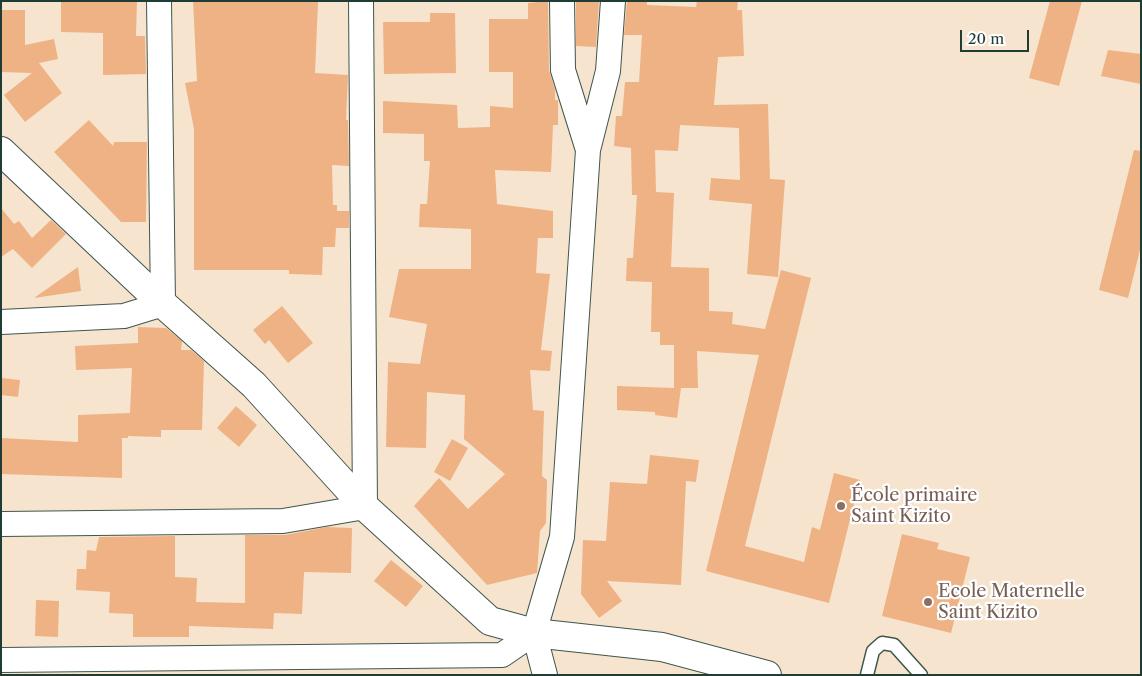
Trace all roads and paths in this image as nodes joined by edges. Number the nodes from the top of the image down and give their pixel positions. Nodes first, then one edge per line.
1 (160, 1) edge
2 (361, 1) edge
3 (562, 1) edge
4 (613, 1) edge
5 (588, 150) junction
6 (1, 151) edge
7 (163, 304) junction
8 (1, 322) edge
9 (366, 507) junction
10 (1, 524) edge
11 (534, 634) junction
12 (1, 660) edge
13 (545, 675) edge
14 (767, 675) edge
15 (867, 675) edge
16 (921, 675) edge

1 - 7 street
2 - 9 street
3 - 5 street
4 - 5 street
5 - 11 street
6 - 7 street
7 - 8 street
7 - 9 street
9 - 10 street
9 - 11 street
11 - 12 street
11 - 13 street
11 - 14 street
15 - 16 lane

